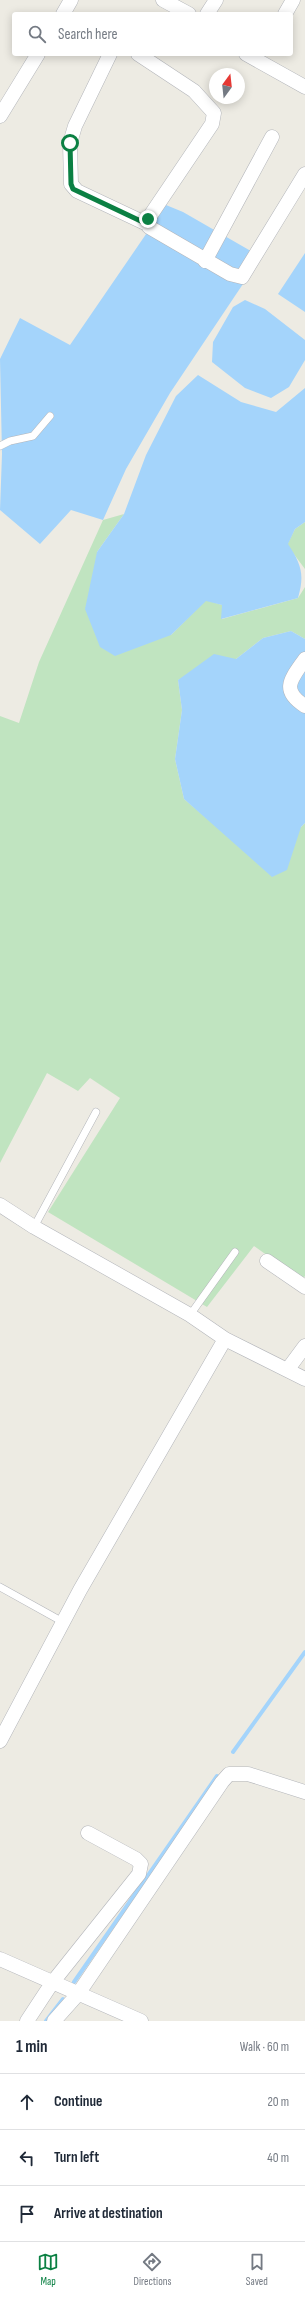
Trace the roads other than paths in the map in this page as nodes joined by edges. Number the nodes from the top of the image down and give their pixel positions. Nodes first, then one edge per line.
1 (163, 0) edge
2 (216, 0) edge
3 (293, 0) edge
4 (185, 12) edge
5 (208, 12) edge
6 (286, 12) edge
7 (37, 56) edge
8 (109, 56) edge
9 (141, 56) edge
10 (255, 57) edge
11 (305, 87) edge
12 (0, 116) edge
13 (272, 137) dead end
14 (305, 174) edge
15 (147, 224) junction
16 (205, 261) junction
17 (50, 416) dead end
18 (0, 446) edge
19 (305, 659) edge
20 (305, 706) edge
21 (96, 1112) dead end
22 (0, 1205) edge
23 (34, 1227) junction
24 (235, 1252) dead end
25 (267, 1260) dead end
26 (305, 1287) edge
27 (190, 1315) junction
28 (225, 1339) junction
29 (305, 1346) edge
30 (288, 1369) junction
31 (305, 1379) edge
32 (0, 1587) edge
33 (64, 1622) junction
34 (0, 1741) edge
35 (305, 1792) edge
36 (88, 1833) dead end
37 (0, 1959) edge
38 (52, 1983) junction
39 (78, 1994) junction
40 (134, 2020) edge
41 (27, 2021) edge
42 (54, 2021) edge

1 - 4 street
2 - 5 street
3 - 6 street
7 - 12 street
8 - 15 street
9 - 15 street
10 - 11 street
13 - 16 street
14 - 16 street
15 - 16 street
17 - 18 lane
19 - 20 street
21 - 23 lane
22 - 23 street
23 - 27 street
24 - 27 lane
25 - 26 street
27 - 28 street
28 - 30 street
28 - 33 street
29 - 30 street
30 - 31 street
32 - 33 lane
33 - 34 street
35 - 39 street
36 - 38 street
37 - 38 street
38 - 39 street
38 - 41 street
39 - 40 street
39 - 42 street

